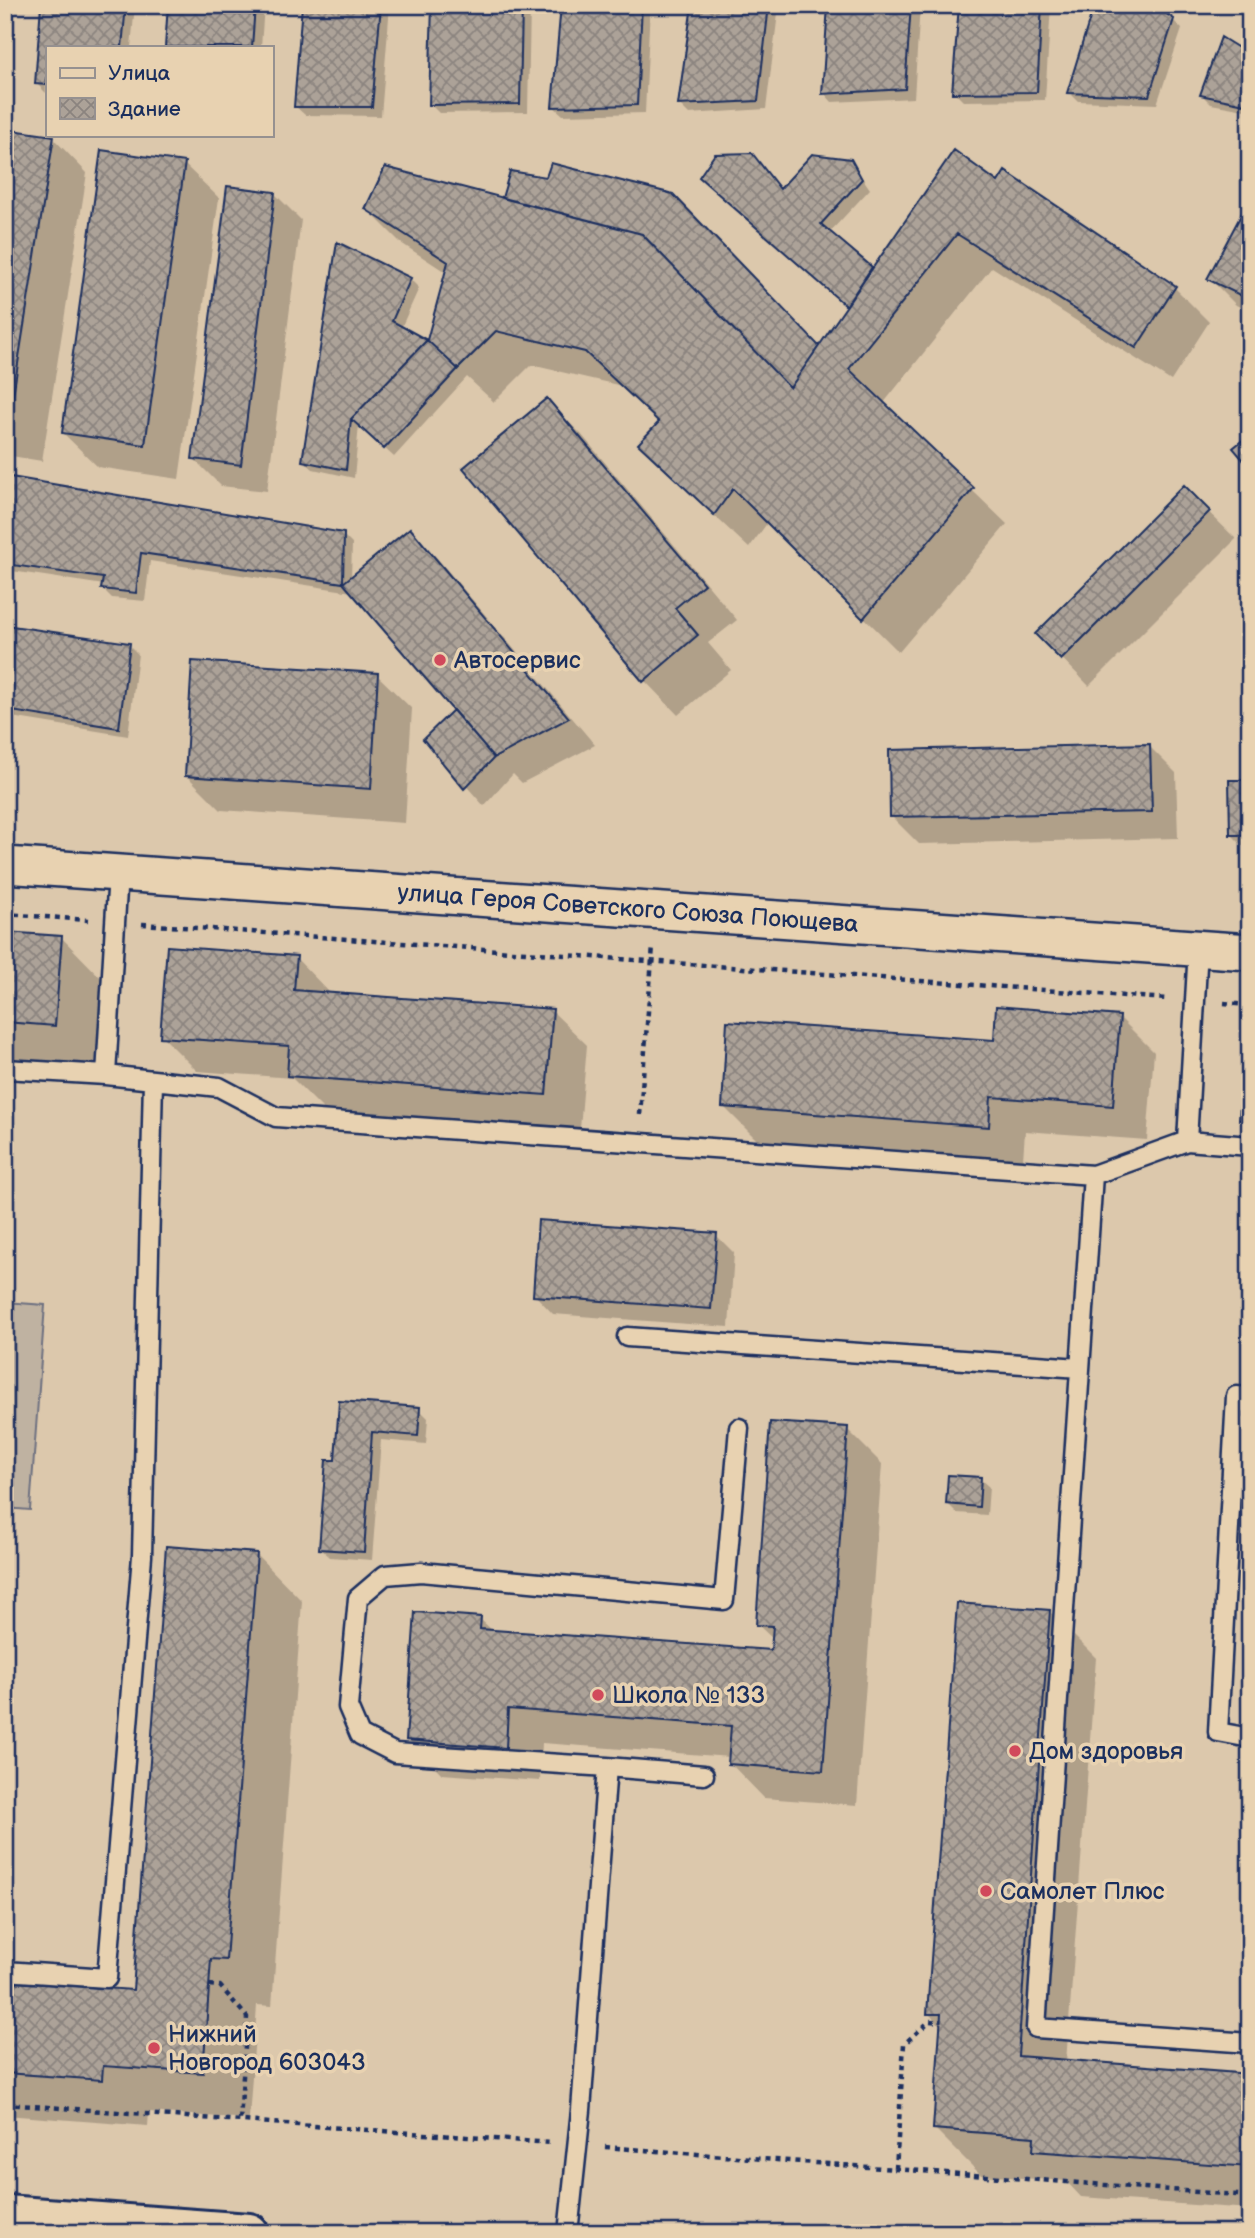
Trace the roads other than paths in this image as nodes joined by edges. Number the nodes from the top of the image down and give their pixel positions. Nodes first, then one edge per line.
1 (5, 864) edge
2 (118, 873) junction
3 (1198, 948) junction
4 (1250, 952) edge
5 (5, 1069) edge
6 (106, 1075) junction
7 (153, 1080) junction
8 (1187, 1141) junction
9 (1250, 1146) edge
10 (1093, 1175) junction
11 (627, 1338) dead end
12 (1080, 1368) junction
13 (1250, 1397) edge
14 (739, 1428) dead end
15 (1250, 1738) edge
16 (607, 1767) junction
17 (704, 1775) dead end
18 (5, 1971) edge
19 (1250, 2043) edge
20 (5, 2215) edge
21 (209, 2231) edge
22 (249, 2233) edge
23 (568, 2233) edge

1 - 2 street, улица Героя Советского Союза Поющева
2 - 3 street, улица Героя Советского Союза Поющева
2 - 6 lane
3 - 4 street, улица Героя Советского Союза Поющева
3 - 8 lane
5 - 6 lane
6 - 7 lane
7 - 10 lane
7 - 18 lane
8 - 9 lane
8 - 10 lane
10 - 12 lane
11 - 12 lane
12 - 19 lane
13 - 15 lane
14 - 16 lane
16 - 17 lane
16 - 23 lane
20 - 21 main road
21 - 22 main road

